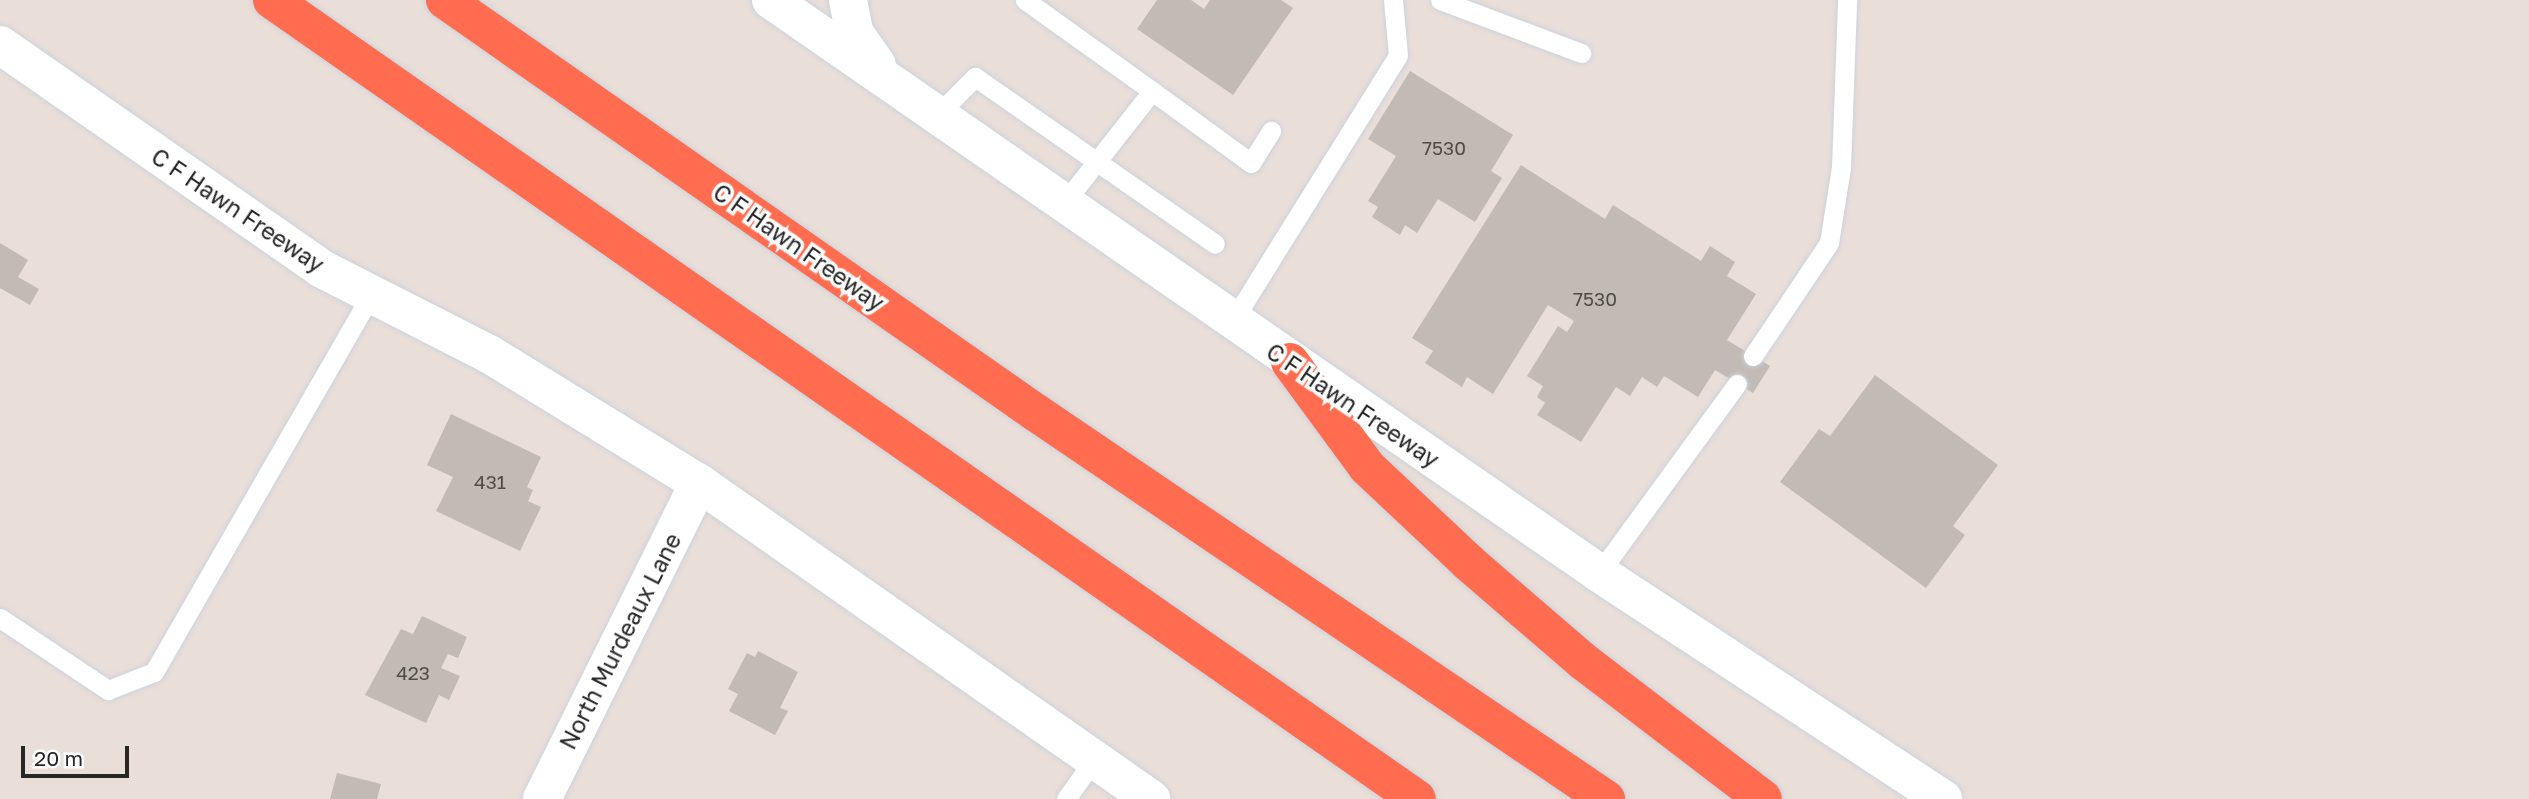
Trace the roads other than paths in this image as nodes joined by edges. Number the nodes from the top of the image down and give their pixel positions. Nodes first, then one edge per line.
1 (272, 0) edge
2 (445, 0) edge
3 (771, 0) edge
4 (848, 0) edge
5 (1026, 0) edge
6 (1393, 0) edge
7 (1440, 0) edge
8 (1847, 0) edge
9 (0, 45) edge
10 (1581, 53) dead end
11 (886, 79) junction
12 (1152, 91) junction
13 (937, 115) junction
14 (1271, 131) dead end
15 (1097, 161) junction
16 (1064, 203) junction
17 (1215, 244) dead end
18 (371, 295) junction
19 (1232, 322) junction
20 (1754, 356) dead end
21 (1290, 362) junction
22 (1737, 384) dead end
23 (699, 483) junction
24 (1599, 573) junction
25 (0, 618) edge
26 (1095, 758) junction
27 (542, 799) edge
28 (1066, 799) edge
29 (1150, 799) edge
30 (1417, 799) edge
31 (1606, 799) edge
32 (1763, 799) edge
33 (1943, 799) edge

1 - 30 highway
2 - 31 highway, C F Hawn Freeway
3 - 11 main road, C F Hawn Freeway
4 - 11 main road
5 - 12 lane
6 - 19 lane
7 - 10 lane
8 - 20 lane
9 - 18 main road, C F Hawn Freeway
11 - 13 main road, C F Hawn Freeway
12 - 14 lane
12 - 15 lane
13 - 15 lane
13 - 16 main road, C F Hawn Freeway
15 - 16 lane
15 - 17 lane
16 - 19 main road, C F Hawn Freeway
18 - 23 main road, C F Hawn Freeway
18 - 25 lane
19 - 21 main road, C F Hawn Freeway
21 - 24 main road, C F Hawn Freeway
21 - 32 highway
22 - 24 lane
23 - 26 main road, C F Hawn Freeway
23 - 27 main road, North Murdeaux Lane
24 - 33 main road, C F Hawn Freeway
26 - 28 lane
26 - 29 main road, C F Hawn Freeway

